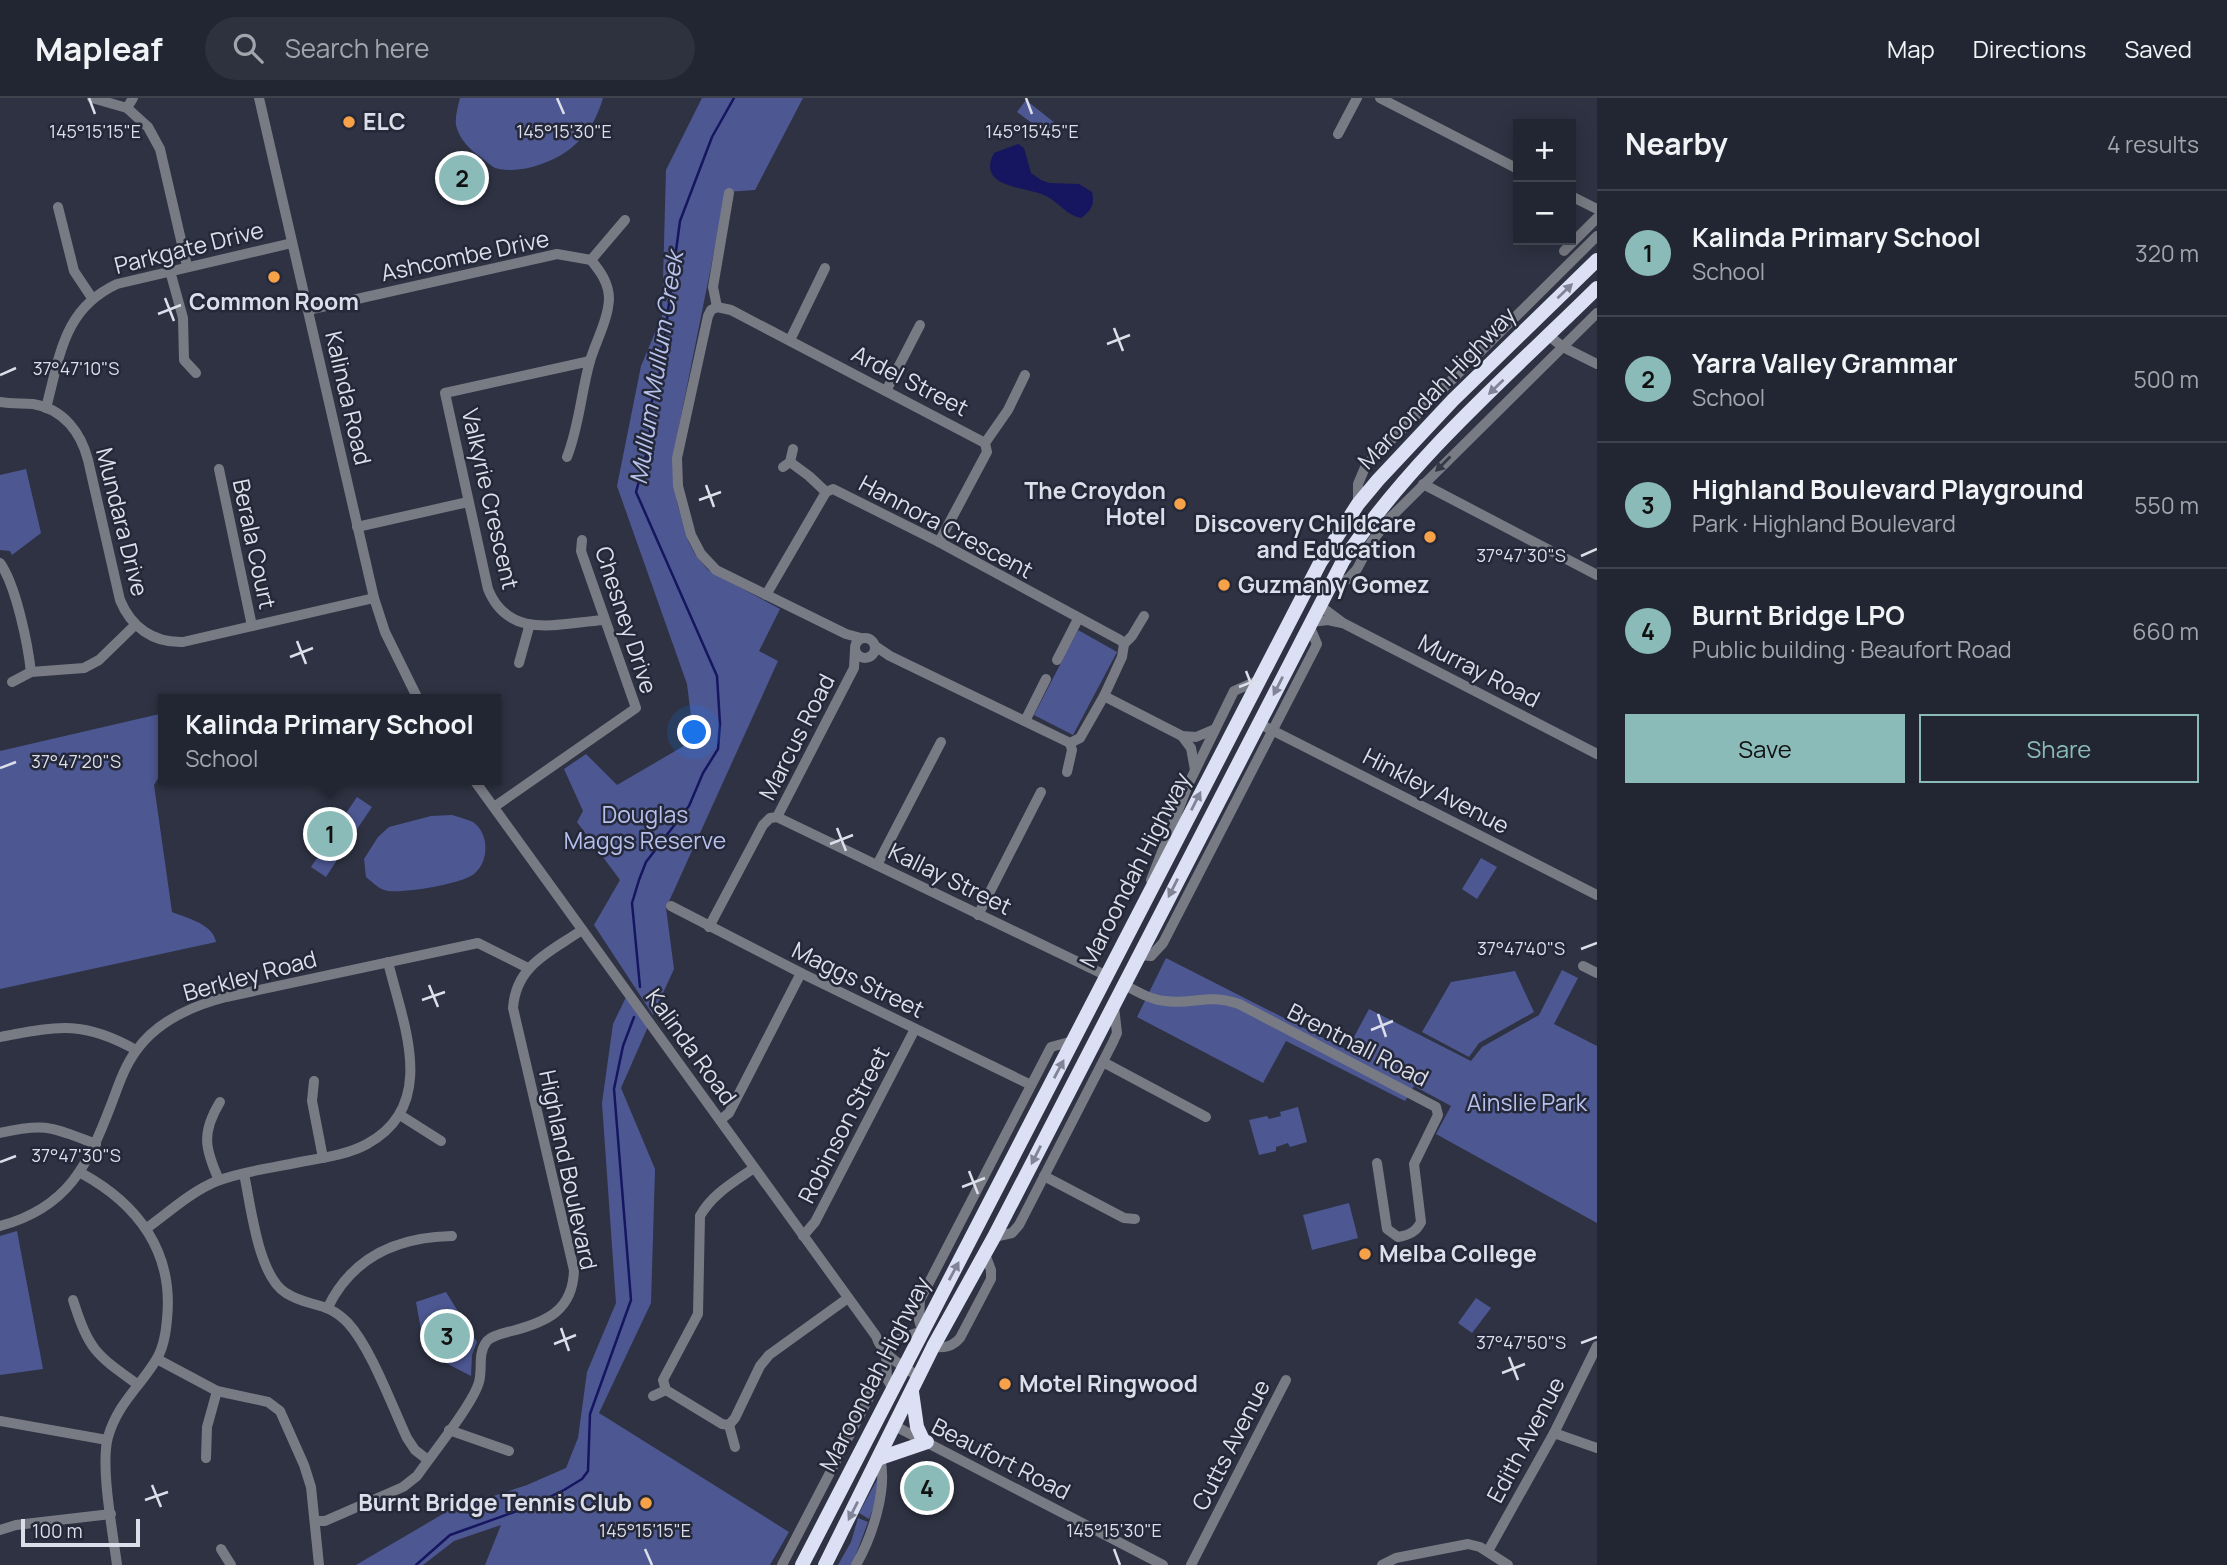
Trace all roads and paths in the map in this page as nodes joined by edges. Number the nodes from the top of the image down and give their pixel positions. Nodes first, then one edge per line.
1 (92, 98) edge
2 (133, 98) edge
3 (259, 98) edge
4 (1357, 98) edge
5 (1380, 98) edge
6 (127, 108) junction
7 (1338, 134) dead end
8 (1513, 166) edge
9 (729, 194) dead end
10 (1576, 198) edge
11 (58, 207) dead end
12 (1597, 209) edge
13 (1597, 218) edge
14 (625, 220) dead end
15 (1597, 236) edge
16 (292, 243) junction
17 (1564, 251) dead end
18 (591, 260) junction
19 (1597, 260) edge
20 (187, 266) junction
21 (825, 268) dead end
22 (170, 271) junction
23 (1597, 288) edge
24 (1544, 289) junction
25 (92, 298) junction
26 (717, 307) junction
27 (308, 310) junction
28 (1597, 313) edge
29 (1517, 314) junction
30 (1540, 315) junction
31 (920, 325) dead end
32 (1548, 335) junction
33 (790, 340) junction
34 (1563, 347) junction
35 (1503, 353) junction
36 (590, 361) junction
37 (1597, 364) edge
38 (1517, 367) junction
39 (196, 373) dead end
40 (1025, 375) dead end
41 (886, 391) junction
42 (0, 402) edge
43 (46, 408) junction
44 (985, 443) junction
45 (793, 449) dead end
46 (567, 457) dead end
47 (219, 469) dead end
48 (1423, 484) junction
49 (825, 492) junction
50 (468, 502) junction
51 (1358, 504) junction
52 (357, 527) junction
53 (582, 540) dead end
54 (939, 542) junction
55 (0, 563) edge
56 (1597, 575) edge
57 (1329, 586) junction
58 (766, 595) junction
59 (374, 598) junction
60 (1300, 602) junction
61 (1319, 605) junction
62 (1144, 616) dead end
63 (1078, 619) junction
64 (604, 620) junction
65 (1343, 623) junction
66 (1310, 624) junction
67 (135, 625) junction
68 (252, 626) junction
69 (530, 627) junction
70 (846, 635) junction
71 (861, 638) junction
72 (1124, 644) junction
73 (875, 646) junction
74 (855, 649) junction
75 (890, 656) junction
76 (869, 657) junction
77 (1057, 660) dead end
78 (519, 663) dead end
79 (854, 668) junction
80 (30, 672) junction
81 (1046, 678) dead end
82 (1259, 680) junction
83 (12, 682) dead end
84 (415, 694) edge
85 (1104, 696) junction
86 (1025, 721) junction
87 (1258, 723) junction
88 (1215, 729) junction
89 (1273, 730) junction
90 (1182, 736) junction
91 (941, 742) dead end
92 (1070, 743) junction
93 (1597, 754) edge
94 (1195, 770) junction
95 (1067, 772) dead end
96 (478, 785) edge
97 (1041, 792) dead end
98 (494, 807) junction
99 (777, 817) junction
100 (877, 865) junction
101 (1597, 895) edge
102 (1145, 900) junction
103 (671, 905) dead end
104 (978, 915) junction
105 (709, 927) junction
106 (582, 929) junction
107 (1139, 955) junction
108 (388, 962) junction
109 (1583, 966) dead end
110 (528, 968) junction
111 (801, 973) junction
112 (1597, 973) edge
113 (1105, 975) junction
114 (1123, 984) junction
115 (1114, 1003) junction
116 (915, 1029) junction
117 (0, 1037) edge
118 (1073, 1041) junction
119 (136, 1050) junction
120 (1103, 1062) junction
121 (314, 1081) dead end
122 (1031, 1085) junction
123 (220, 1102) dead end
124 (400, 1115) junction
125 (1206, 1117) dead end
126 (720, 1120) junction
127 (0, 1133) edge
128 (441, 1141) dead end
129 (96, 1144) junction
130 (323, 1158) junction
131 (1377, 1163) dead end
132 (754, 1168) junction
133 (81, 1172) junction
134 (244, 1174) junction
135 (1044, 1176) junction
136 (219, 1180) junction
137 (1135, 1219) dead end
138 (0, 1226) edge
139 (147, 1228) junction
140 (452, 1236) dead end
141 (803, 1236) junction
142 (994, 1237) junction
143 (848, 1298) junction
144 (73, 1300) dead end
145 (328, 1307) junction
146 (922, 1331) junction
147 (876, 1336) junction
148 (888, 1343) junction
149 (1597, 1346) edge
150 (887, 1355) junction
151 (157, 1359) junction
152 (906, 1363) junction
153 (921, 1373) junction
154 (1286, 1380) dead end
155 (137, 1384) junction
156 (874, 1388) dead end
157 (666, 1390) junction
158 (892, 1390) junction
159 (217, 1391) junction
160 (912, 1392) junction
161 (653, 1396) dead end
162 (878, 1418) junction
163 (0, 1421) edge
164 (729, 1425) junction
165 (895, 1426) junction
166 (449, 1430) junction
167 (1554, 1433) junction
168 (107, 1440) junction
169 (925, 1441) junction
170 (735, 1447) dead end
171 (1597, 1448) edge
172 (509, 1451) dead end
173 (206, 1458) dead end
174 (880, 1458) junction
175 (428, 1460) junction
176 (836, 1462) junction
177 (850, 1470) junction
178 (111, 1514) junction
179 (315, 1521) junction
180 (0, 1530) edge
181 (221, 1549) dead end
182 (1488, 1551) junction
183 (117, 1565) edge
184 (231, 1565) edge
185 (318, 1565) edge
186 (782, 1565) edge
187 (802, 1565) edge
188 (825, 1565) edge
189 (856, 1565) edge
190 (1163, 1565) edge
191 (1191, 1565) edge
192 (1382, 1565) edge
193 (1508, 1565) edge

1 - 6 street
2 - 6 street
3 - 16 street, Kalinda Road
4 - 7 street
5 - 8 street
6 - 20 street
9 - 26 street
10 - 12 street
11 - 25 street
13 - 17 street
14 - 18 street
15 - 24 street
16 - 20 street, Parkgate Drive
16 - 27 street, Kalinda Road
18 - 27 street, Ashcombe Drive
18 - 36 street
30 -> 19 highway, Maroondah Highway
20 - 22 street, Parkgate Drive
21 - 33 street
22 - 25 street, Parkgate Drive
22 - 39 street
23 - 32 highway, Maroondah Highway
24 - 29 street
24 - 30 street
25 - 43 street, Parkgate Drive
26 - 33 street, Ardel Street
26 - 58 street
27 - 52 street, Kalinda Road
28 - 34 street
29 - 30 street
29 - 51 street
30 - 35 highway, Maroondah Highway
31 - 41 street
32 - 34 street
32 - 38 highway, Maroondah Highway
33 - 41 street, Ardel Street
34 - 37 street
34 -> 48 street
35 - 38 highway
35 - 51 highway, Maroondah Highway
36 - 46 street
36 - 50 street, Valkyrie Crescent
38 -> 57 highway, Maroondah Highway
40 - 44 street
41 - 44 street, Ardel Street
42 - 43 street, Mundara Drive
43 - 67 street, Mundara Drive
44 - 54 street, Ardel Street
45 - 49 street
47 - 68 street, Berala Court
48 - 56 street
48 - 57 street
49 - 54 street, Hannora Crescent
49 - 58 street, Hannora Crescent
50 - 52 street
50 - 69 street, Valkyrie Crescent
51 - 60 highway, Maroondah Highway
52 - 59 street, Kalinda Road
53 - 64 street, Chesney Drive
54 - 63 street, Hannora Crescent
55 - 80 street
57 - 61 highway, Maroondah Highway
58 - 70 street
59 - 68 street, Mundara Drive
59 - 84 street, Kalinda Road
60 - 61 highway
60 - 82 highway, Maroondah Highway
61 - 65 street, Murray Road
61 - 66 highway, Maroondah Highway
62 - 72 street
63 - 72 street, Hannora Crescent
63 - 77 street
64 - 69 street
64 - 98 street, Chesney Drive
65 - 66 street, Murray Road
65 - 93 street, Murray Road
66 -> 87 highway, Maroondah Highway
66 - 89 street
67 - 68 street, Mundara Drive
67 - 80 street
69 - 78 street
70 - 71 street
70 - 74 street
71 - 73 street
71 - 74 street
72 - 85 street
73 - 75 street
73 - 76 street
74 - 76 street
74 - 79 street, Marcus Road
75 - 76 street
75 - 86 street
76 - 79 street, Marcus Road
79 - 99 street, Marcus Road
80 - 83 street
81 - 86 street
82 - 88 street
102 -> 82 highway, Maroondah Highway
85 - 90 street
85 - 92 street
86 - 92 street
87 - 89 street, Hinkley Avenue
87 -> 107 highway, Maroondah Highway
88 - 90 street
88 - 94 street
89 - 101 street, Hinkley Avenue
89 - 107 street
90 - 94 street
91 - 100 street
92 - 95 street
94 - 102 street
96 - 98 street, Kalinda Road
97 - 104 street
98 - 106 street, Kalinda Road
99 - 100 street, Kallay Street
99 - 105 street, Marcus Road
100 - 104 street, Kallay Street
102 - 113 highway, Maroondah Highway
103 - 105 street, Maggs Street
104 - 113 street, Kallay Street
105 - 111 street, Maggs Street
106 - 110 street, Highland Boulevard
106 - 126 street, Kalinda Road
107 - 114 highway, Maroondah Highway
108 - 110 street, Berkley Road
108 - 119 street, Berkley Road
108 - 124 street
109 - 112 street
110 - 166 street, Highland Boulevard
111 - 116 street, Maggs Street
111 - 126 street
113 - 114 highway
113 - 118 highway, Maroondah Highway
114 - 115 highway, Maroondah Highway
114 - 131 street, Brentnall Road
115 - 120 street
115 -> 142 highway, Maroondah Highway
116 - 122 street, Maggs Street
116 - 141 street, Robinson Street
117 - 119 street
118 - 122 street
146 -> 118 highway, Maroondah Highway
119 - 129 street, Berkley Road
120 - 125 street
120 - 135 street
121 - 130 street
122 - 146 street
123 - 136 street
124 - 128 street
124 - 130 street
126 - 132 street, Kalinda Road
127 - 129 street
129 - 133 street, Berkley Road
130 - 134 street
132 - 141 street, Kalinda Road
132 - 157 street
133 - 138 street, Berkley Road
133 - 139 street
134 - 136 street
134 - 145 street
135 - 137 street
135 - 142 street
136 - 139 street
139 - 151 street
140 - 145 street
141 - 143 street, Kalinda Road
142 - 153 highway, Maroondah Highway
143 - 147 street, Kalinda Road
143 - 164 street
144 - 155 street
145 - 175 street
146 - 148 street
146 - 152 highway, Maroondah Highway
147 - 148 street, Kalinda Road
147 - 150 street, Kalinda Road
148 - 152 street, Kalinda Road
149 - 167 street, Edith Avenue
150 - 152 street, Kalinda Road
150 - 158 street
151 - 155 street
151 - 159 street
152 - 153 street, Kalinda Road
152 - 158 highway, Maroondah Highway
153 - 160 highway, Maroondah Highway
154 - 191 street, Cutts Avenue
155 - 168 street
156 - 176 street
157 - 161 street
157 - 164 street
158 - 162 highway, Maroondah Highway
159 - 173 street
159 - 179 street
160 - 165 highway, Maroondah Highway
160 - 169 highway
162 - 165 highway
162 - 177 highway, Maroondah Highway
163 - 168 street
164 - 170 street
165 - 169 street, Beaufort Road
165 - 174 highway, Maroondah Highway
166 - 172 street
166 - 175 street, Highland Boulevard
167 - 171 street
167 - 182 street, Edith Avenue
168 - 178 street
169 - 174 highway
169 - 190 street, Beaufort Road
174 -> 188 highway, Maroondah Highway
174 - 189 street
175 - 179 street, Highland Boulevard
176 - 177 street
176 - 186 street
177 - 187 highway, Maroondah Highway
178 - 180 street
178 - 183 street
179 - 185 street
181 - 184 street
182 - 192 street
182 - 193 street

